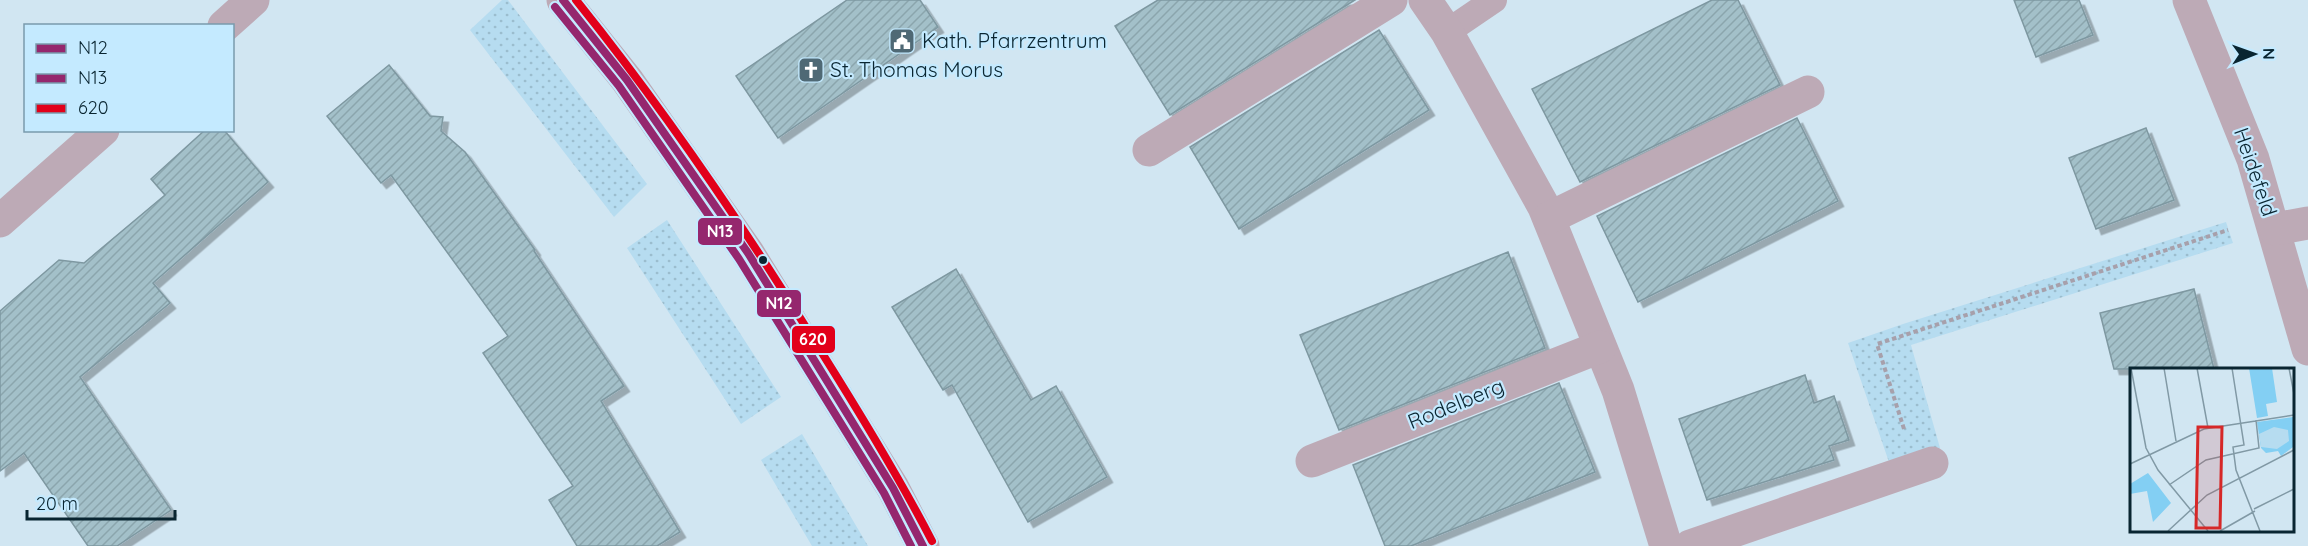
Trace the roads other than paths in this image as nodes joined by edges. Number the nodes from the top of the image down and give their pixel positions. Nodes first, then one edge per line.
1 (253, 0) edge
2 (563, 0) edge
3 (1391, 0) edge
4 (1425, 0) edge
5 (1494, 0) edge
6 (2189, 0) edge
7 (226, 24) edge
8 (1447, 32) junction
9 (1808, 92) dead end
10 (101, 132) edge
11 (1149, 150) dead end
12 (1549, 218) junction
13 (0, 220) edge
14 (2308, 223) edge
15 (2274, 229) junction
16 (1600, 347) junction
17 (2308, 349) edge
18 (1312, 461) dead end
19 (1925, 466) road end
20 (922, 546) edge
21 (1666, 546) edge
22 (1690, 546) edge

1 - 7 street
2 - 20 street
3 - 11 street
4 - 8 street
5 - 8 lane
6 - 15 street, Heidefeld
8 - 12 street
9 - 12 street
10 - 13 street
12 - 16 street
14 - 15 street
15 - 17 street, Heidefeld
16 - 18 street, Rodelberg
16 - 21 street
19 - 22 street

